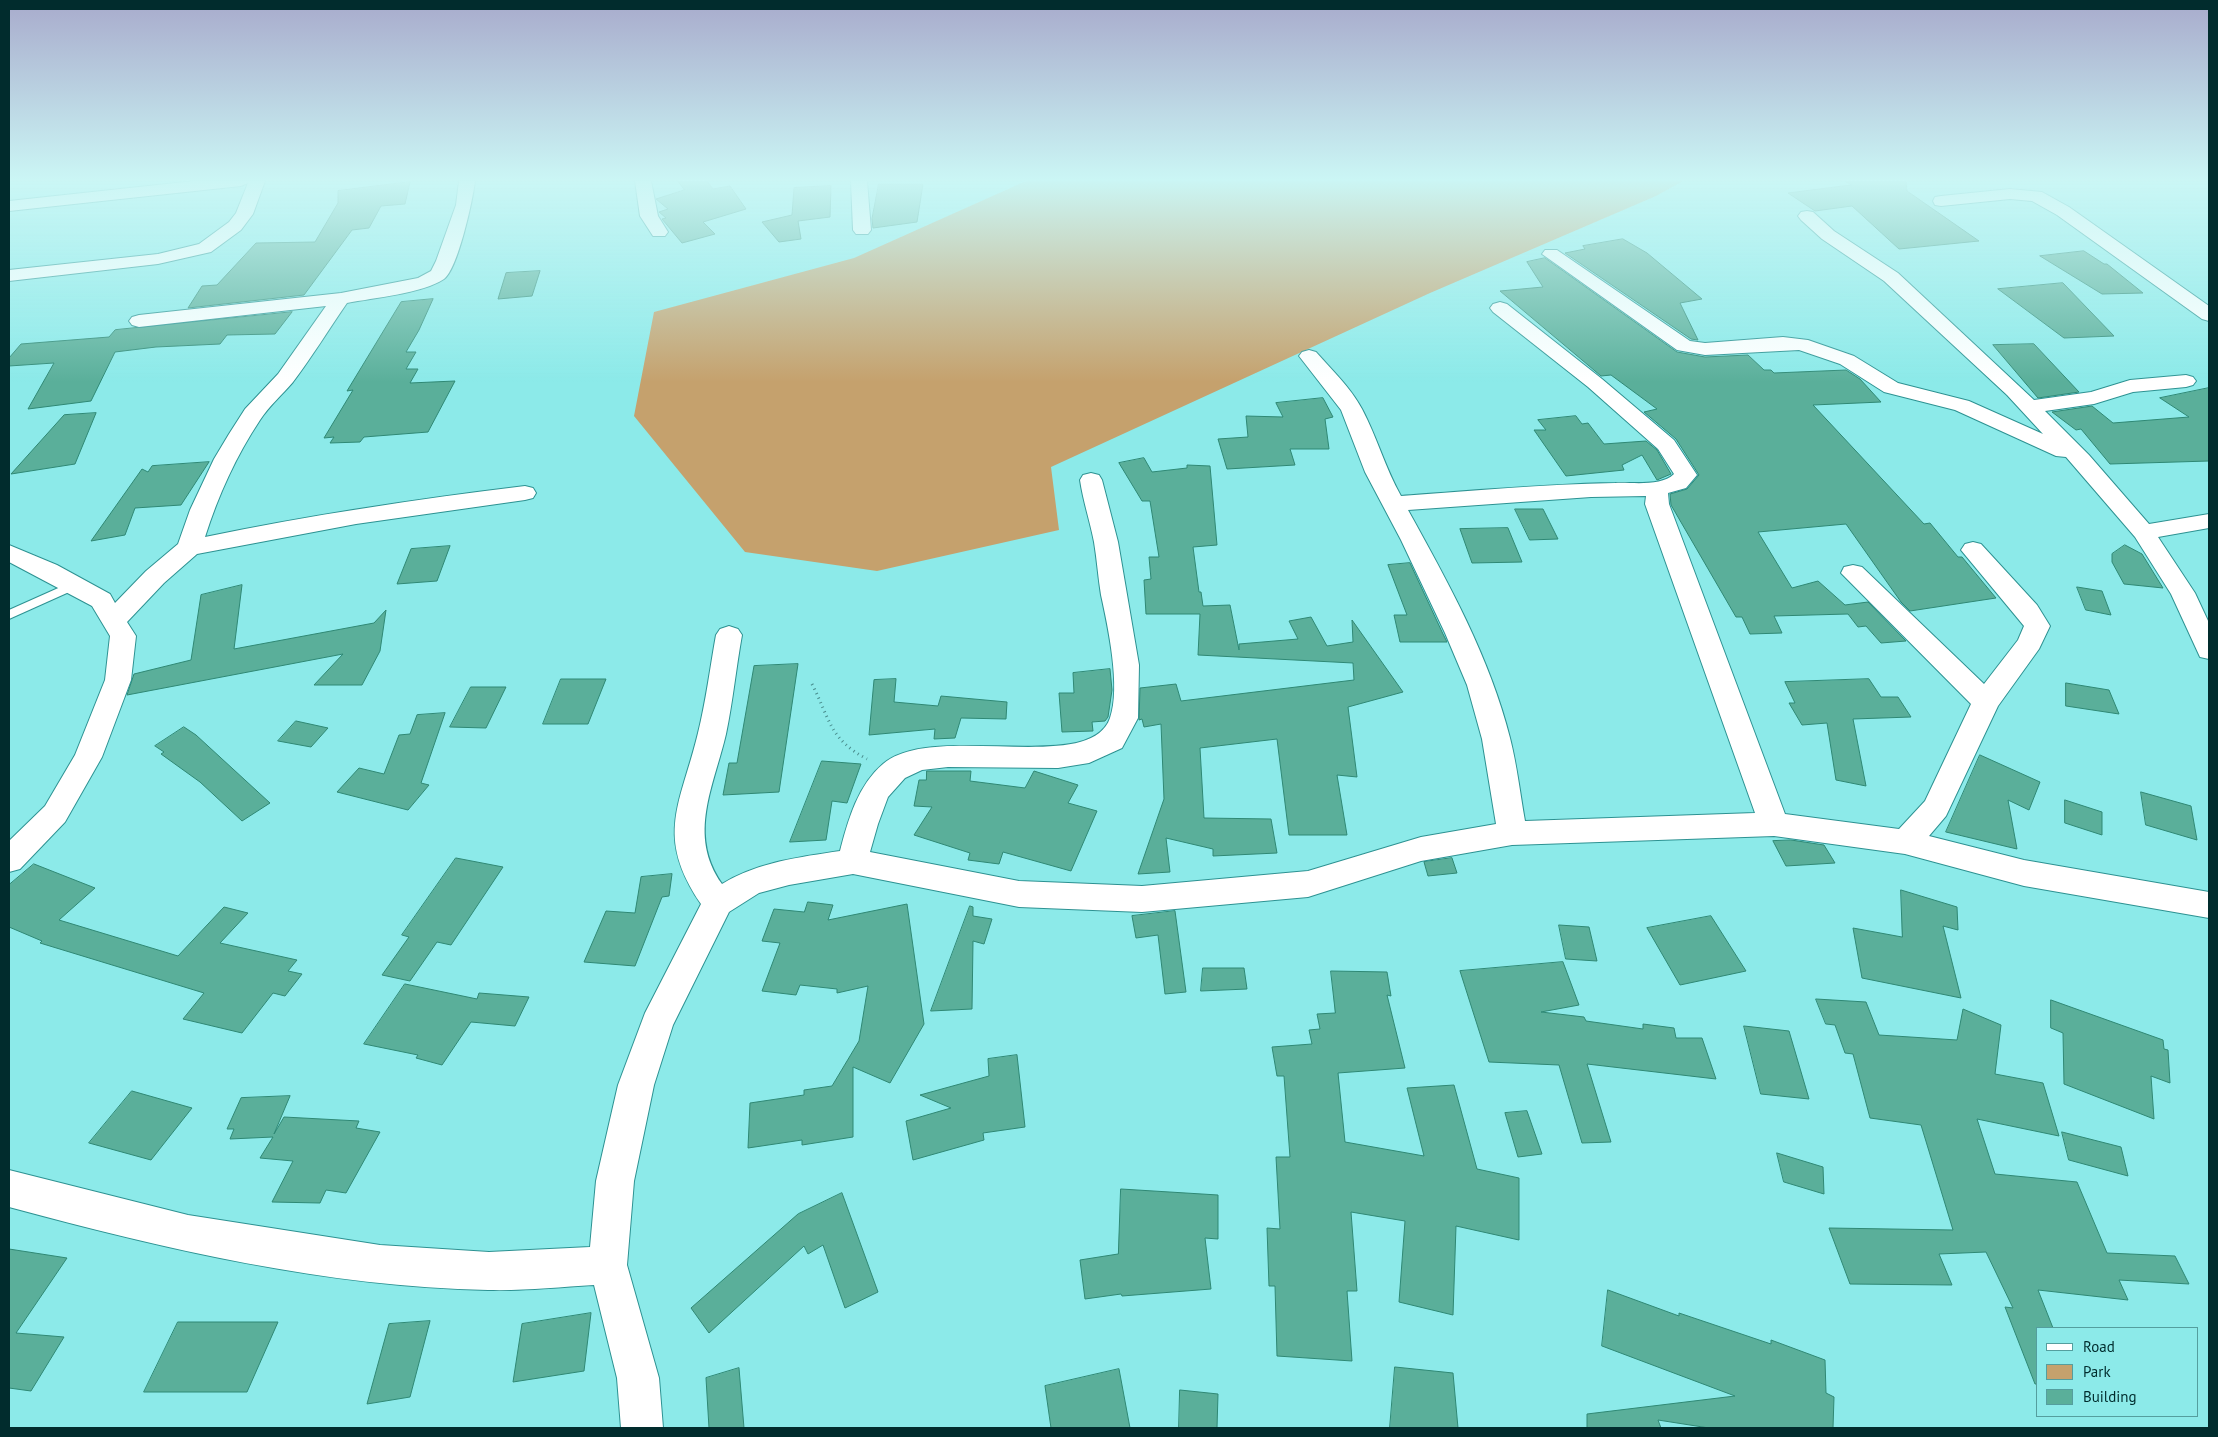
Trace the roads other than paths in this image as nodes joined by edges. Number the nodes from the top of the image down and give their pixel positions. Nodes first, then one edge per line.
1 (205, 248) edge
2 (450, 248) edge
3 (1847, 248) edge
4 (2114, 248) edge
5 (1551, 254) dead end
6 (9, 276) edge
7 (341, 299) junction
8 (1500, 308) dead end
9 (2209, 315) edge
10 (139, 321) dead end
11 (1309, 356) dead end
12 (2186, 380) dead end
13 (2030, 407) junction
14 (2081, 460) junction
15 (1091, 480) dead end
16 (1657, 489) junction
17 (525, 493) dead end
18 (1393, 504) junction
19 (2209, 521) edge
20 (2143, 532) junction
21 (189, 548) junction
22 (1973, 550) dead end
23 (9, 553) edge
24 (1853, 573) dead end
25 (74, 585) junction
26 (9, 615) edge
27 (114, 620) junction
28 (729, 636) dead end
29 (2209, 650) edge
30 (1986, 702) junction
31 (1774, 824) junction
32 (1512, 833) junction
33 (1905, 842) junction
34 (9, 860) edge
35 (853, 861) junction
36 (718, 903) junction
37 (2209, 905) edge
38 (9, 1189) edge
39 (608, 1265) junction
40 (642, 1428) edge

1 - 6 street
2 - 7 street
3 - 13 street
4 - 9 street
5 - 14 street
7 - 10 street
7 - 21 street
8 - 16 street
11 - 18 street
12 - 13 street
13 - 14 street
14 - 20 street
15 - 35 street
16 - 18 street
16 - 31 street
17 - 21 street
18 - 32 street
19 - 20 street
20 - 29 street
21 - 27 street
22 - 30 street
23 - 25 street
24 - 30 street
25 - 26 lane
25 - 27 street
27 - 34 street
28 - 36 street
30 - 33 street
31 - 32 street
31 - 33 street
32 - 35 street
33 - 37 street
35 - 36 street
36 - 39 street
38 - 39 street
39 - 40 street

